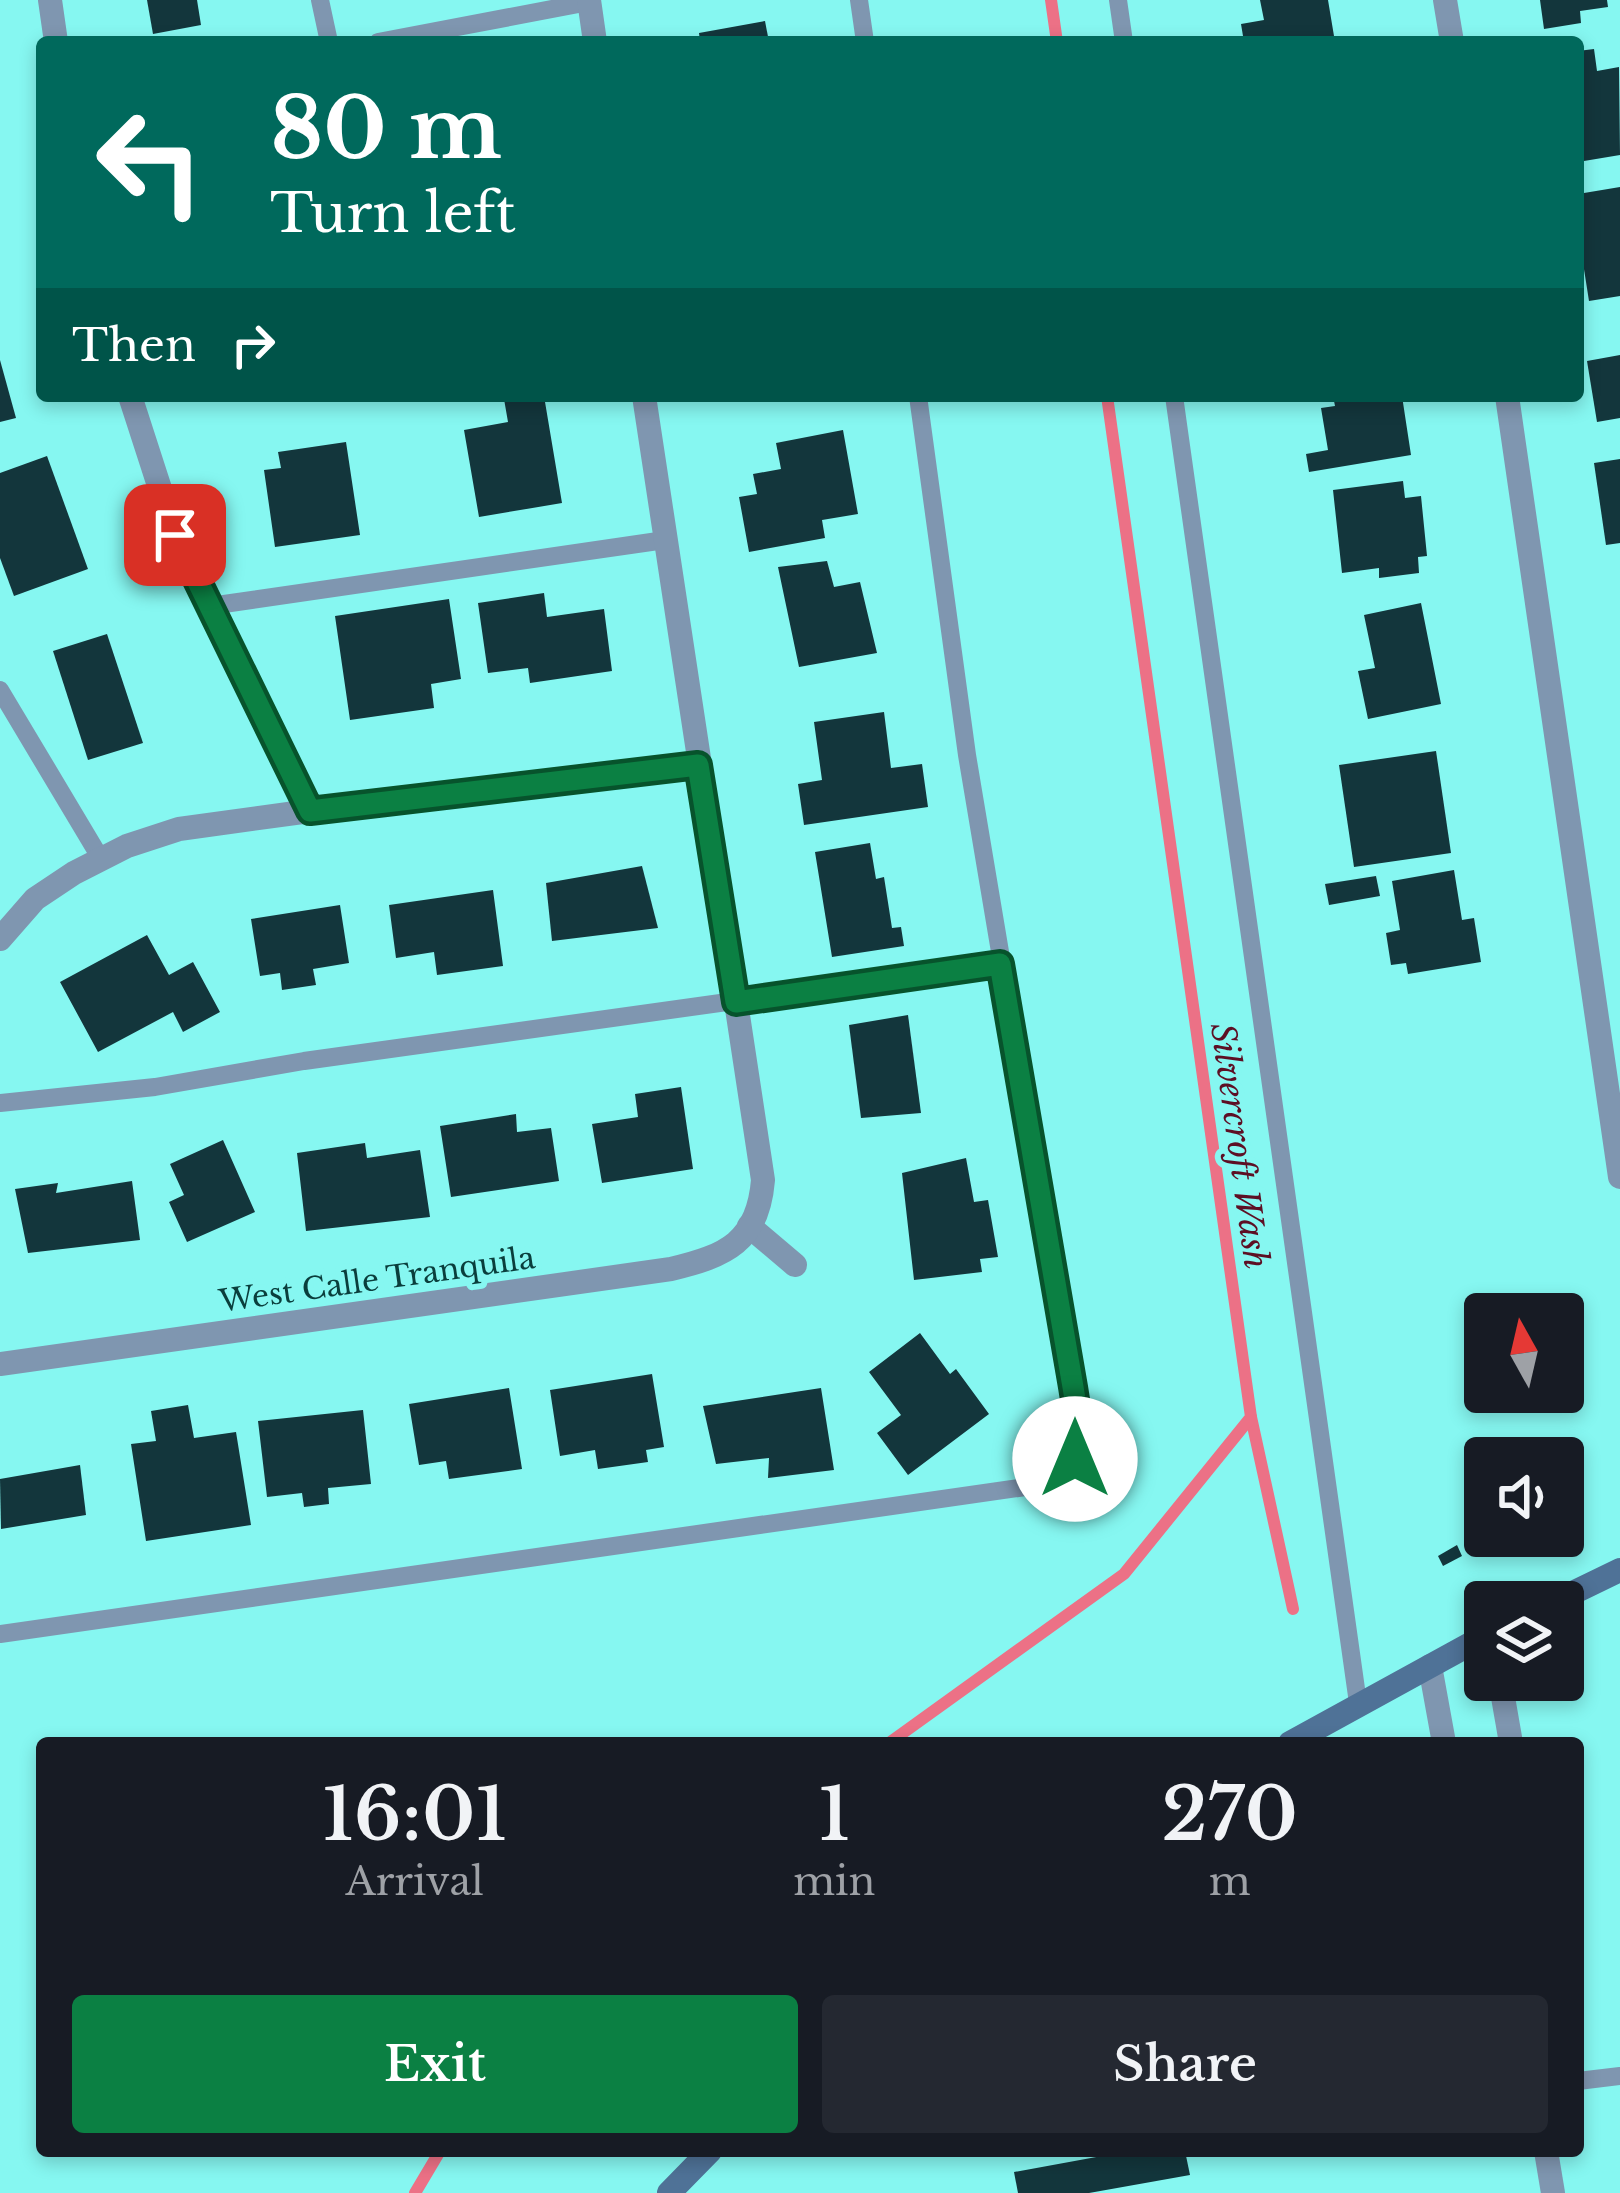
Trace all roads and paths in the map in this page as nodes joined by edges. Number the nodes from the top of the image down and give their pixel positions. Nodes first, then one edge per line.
1 (50, 0) edge
2 (320, 0) edge
3 (859, 0) edge
4 (1118, 0) edge
5 (1445, 0) edge
6 (589, 1) edge
7 (55, 36) edge
8 (328, 36) edge
9 (409, 36) edge
10 (594, 36) edge
11 (865, 36) edge
12 (1123, 36) edge
13 (1451, 36) edge
14 (132, 402) edge
15 (645, 402) edge
16 (919, 402) edge
17 (1175, 402) edge
18 (1508, 402) edge
19 (665, 540) junction
20 (210, 606) junction
21 (0, 690) edge
22 (698, 765) junction
23 (310, 811) junction
24 (101, 859) junction
25 (0, 940) edge
26 (1000, 964) junction
27 (736, 1002) junction
28 (0, 1103) edge
29 (1620, 1177) edge
30 (749, 1226) junction
31 (795, 1265) dead end
32 (0, 1364) edge
33 (1620, 1570) edge
34 (1584, 1587) edge
35 (0, 1634) edge
36 (1464, 1647) edge
37 (1430, 1666) junction
38 (1504, 1701) edge
39 (1360, 1705) junction
40 (1301, 1737) edge
41 (1443, 1737) edge
42 (1510, 1737) edge
43 (1620, 2076) edge
44 (1584, 2080) edge
45 (704, 2157) edge
46 (1547, 2157) edge
47 (669, 2193) edge
48 (1553, 2193) edge

1 - 7 street
2 - 8 lane
3 - 11 lane
4 - 12 lane
5 - 13 street
6 - 9 lane
6 - 10 street
14 - 20 street
15 - 19 street
16 - 26 lane
17 - 39 lane
18 - 29 street
19 - 20 lane
19 - 22 street
20 - 23 street
21 - 24 lane
22 - 23 street
22 - 27 street
23 - 24 street
24 - 25 street
26 - 27 lane
26 - 35 lane
27 - 28 lane
27 - 30 street
30 - 31 street
30 - 32 street, West Calle Tranquila
33 - 34 main road
36 - 37 main road
37 - 39 main road
37 - 41 street
38 - 42 street
39 - 40 main road
43 - 44 lane
45 - 47 main road
46 - 48 street

